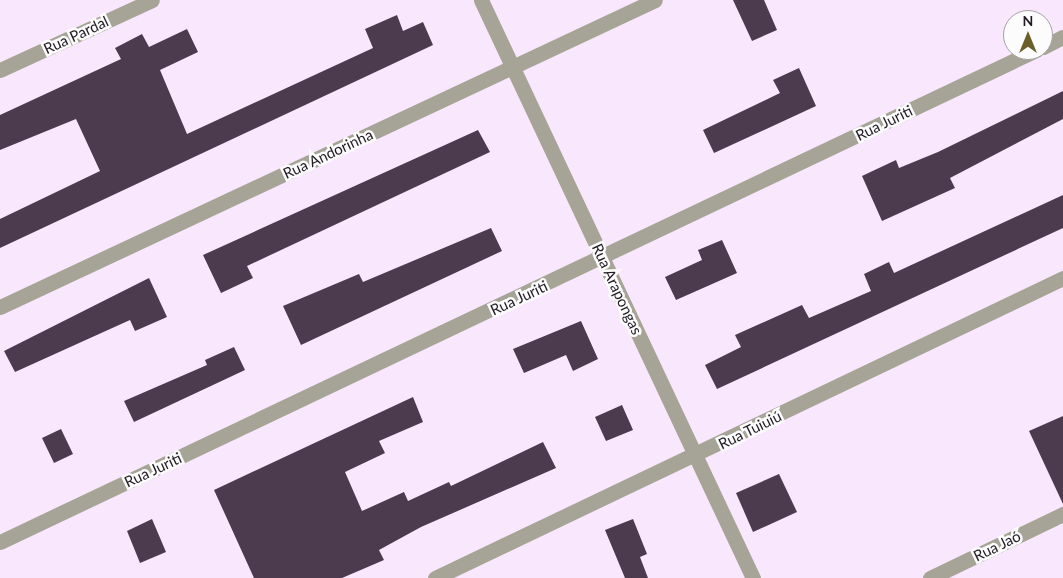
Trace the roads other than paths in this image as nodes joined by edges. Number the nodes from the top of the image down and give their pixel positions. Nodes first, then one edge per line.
1 (152, 0) edge
2 (481, 0) edge
3 (655, 0) edge
4 (1015, 60) edge
5 (513, 68) junction
6 (0, 70) edge
7 (603, 258) junction
8 (1063, 278) edge
9 (0, 307) edge
10 (696, 456) junction
11 (1063, 514) edge
12 (0, 542) edge
13 (435, 578) edge
14 (753, 578) edge
15 (930, 578) edge

1 - 6 street, Rua Pardal
2 - 5 street, Rua Arapongas
3 - 5 street, Rua Andorinha
4 - 7 street, Rua Juriti
5 - 7 street, Rua Arapongas
5 - 9 street, Rua Andorinha
7 - 10 street, Rua Arapongas
7 - 12 street, Rua Juriti
8 - 10 street, Rua Tuiuiú
10 - 13 street, Rua Tuiuiú
10 - 14 street, Rua Arapongas
11 - 15 street, Rua Jaó

